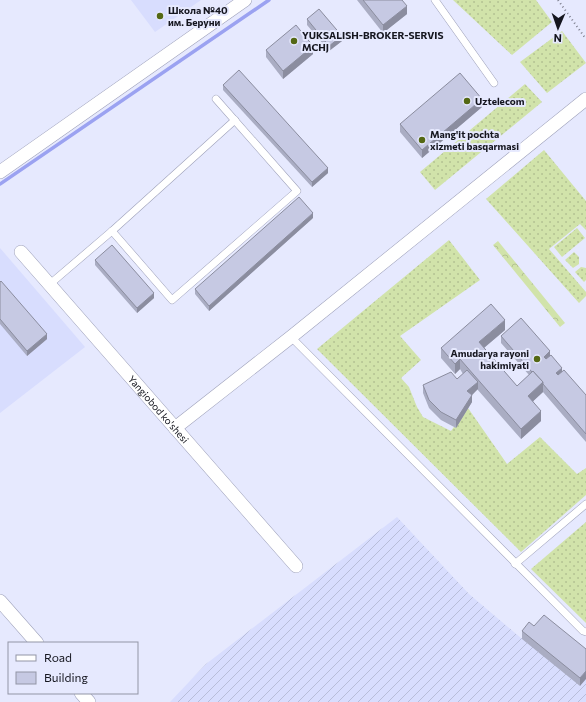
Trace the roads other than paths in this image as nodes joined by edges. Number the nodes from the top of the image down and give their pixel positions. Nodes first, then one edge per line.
1 (245, 0) edge
2 (435, 0) edge
3 (494, 83) dead end
4 (216, 99) dead end
5 (586, 99) edge
6 (235, 120) junction
7 (0, 172) edge
8 (112, 231) junction
9 (21, 252) dead end
10 (50, 284) junction
11 (291, 337) junction
12 (175, 428) junction
13 (586, 504) edge
14 (516, 564) junction
15 (296, 566) dead end
16 (0, 601) edge
17 (586, 632) edge
18 (36, 642) edge
19 (82, 694) edge
20 (89, 702) edge

1 - 7 street
2 - 3 lane
4 - 6 lane
5 - 11 street
6 - 8 lane
6 - 8 lane
8 - 10 lane
9 - 10 street, Yangiobod ko'shesi
10 - 12 street, Yangiobod ko'shesi
11 - 12 street
11 - 14 lane
12 - 15 street, Yangiobod ko'shesi
13 - 14 lane
14 - 17 lane
16 - 18 street
19 - 20 street

